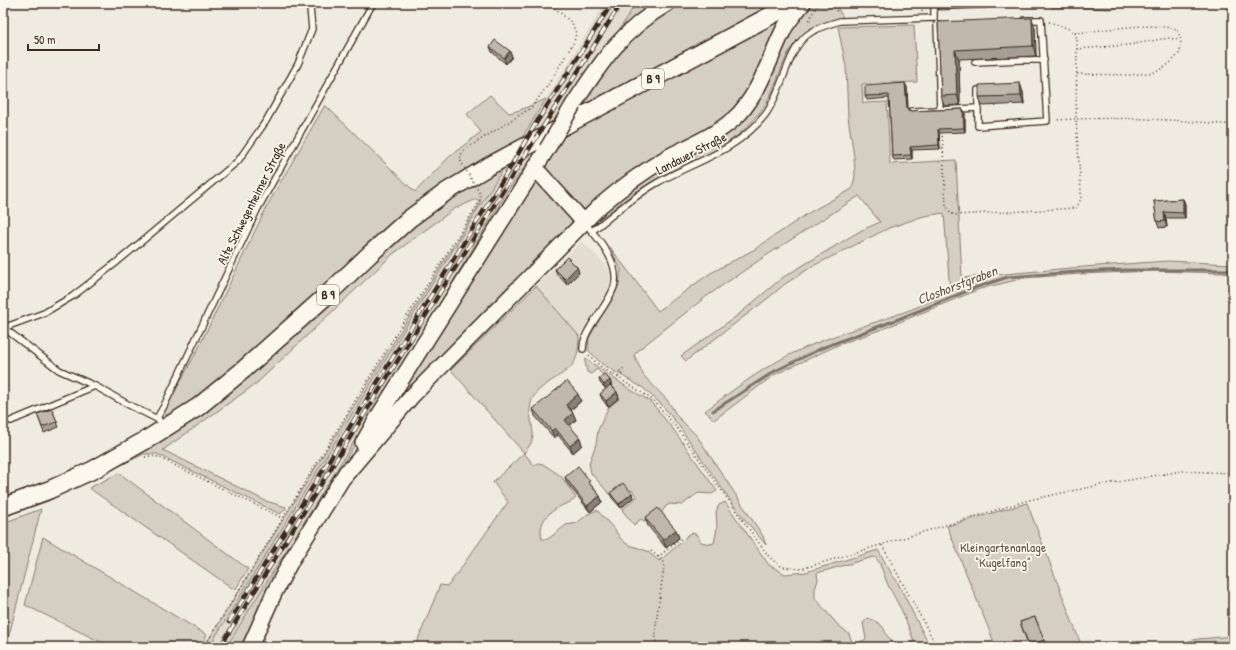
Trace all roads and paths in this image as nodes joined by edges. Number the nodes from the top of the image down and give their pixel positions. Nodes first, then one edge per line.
1 (307, 3) edge
2 (373, 3) edge
3 (550, 3) edge
4 (668, 3) edge
5 (794, 3) edge
6 (803, 3) edge
7 (820, 3) edge
8 (833, 3) edge
9 (934, 3) edge
10 (934, 18) junction
11 (1041, 20) junction
12 (844, 21) junction
13 (1019, 21) edge
14 (937, 24) junction
15 (944, 24) edge
16 (1075, 33) junction
17 (807, 34) junction
18 (1181, 40) junction
19 (1077, 49) junction
20 (1044, 60) junction
21 (975, 62) dead end
22 (1076, 74) junction
23 (978, 90) edge
24 (978, 108) junction
25 (912, 110) edge
26 (940, 110) junction
27 (1076, 119) junction
28 (1047, 121) junction
29 (1233, 126) edge
30 (941, 130) edge
31 (535, 168) junction
32 (588, 226) junction
33 (3, 327) edge
34 (583, 349) joint
35 (624, 368) dead end
36 (618, 377) junction
37 (95, 386) junction
38 (11, 421) dead end
39 (163, 422) junction
40 (141, 458) dead end
41 (1233, 473) edge
42 (342, 479) junction
43 (3, 507) edge
44 (282, 518) junction
45 (681, 539) dead end
46 (882, 545) junction
47 (651, 551) dead end
48 (658, 556) junction
49 (204, 647) edge
50 (250, 647) edge
51 (656, 647) edge
52 (936, 647) edge

1 - 33 lane
2 - 39 lane, Alte Schwegenheimer Straße
3 - 44 path, bridge
4 - 31 main road, bridge
5 - 39 main road, B 9
6 - 32 main road
7 - 17 path
8 - 12 path
9 - 10 lane
10 - 12 lane, Landauer Straße
10 - 14 lane
11 - 13 lane
11 - 16 path
11 - 20 lane
12 - 17 lane, Landauer Straße
14 - 15 lane
14 - 26 lane
16 - 18 path
16 - 19 path
17 - 32 lane, Landauer Straße
18 - 19 path
18 - 22 path
19 - 22 path
20 - 21 lane
20 - 28 lane
22 - 27 path
23 - 24 lane
24 - 26 lane
24 - 28 lane
25 - 26 lane
27 - 28 path
27 - 29 path
27 - 30 path
31 - 32 main road
31 - 42 main road
32 - 34 lane
32 - 42 main road
33 - 37 lane
34 - 36 path
35 - 36 path
36 - 46 path
37 - 38 lane
37 - 39 lane
39 - 43 main road, B 9
40 - 44 path
41 - 46 path
42 - 50 main road
44 - 49 path
45 - 48 path
46 - 52 path
47 - 48 path
48 - 51 path

